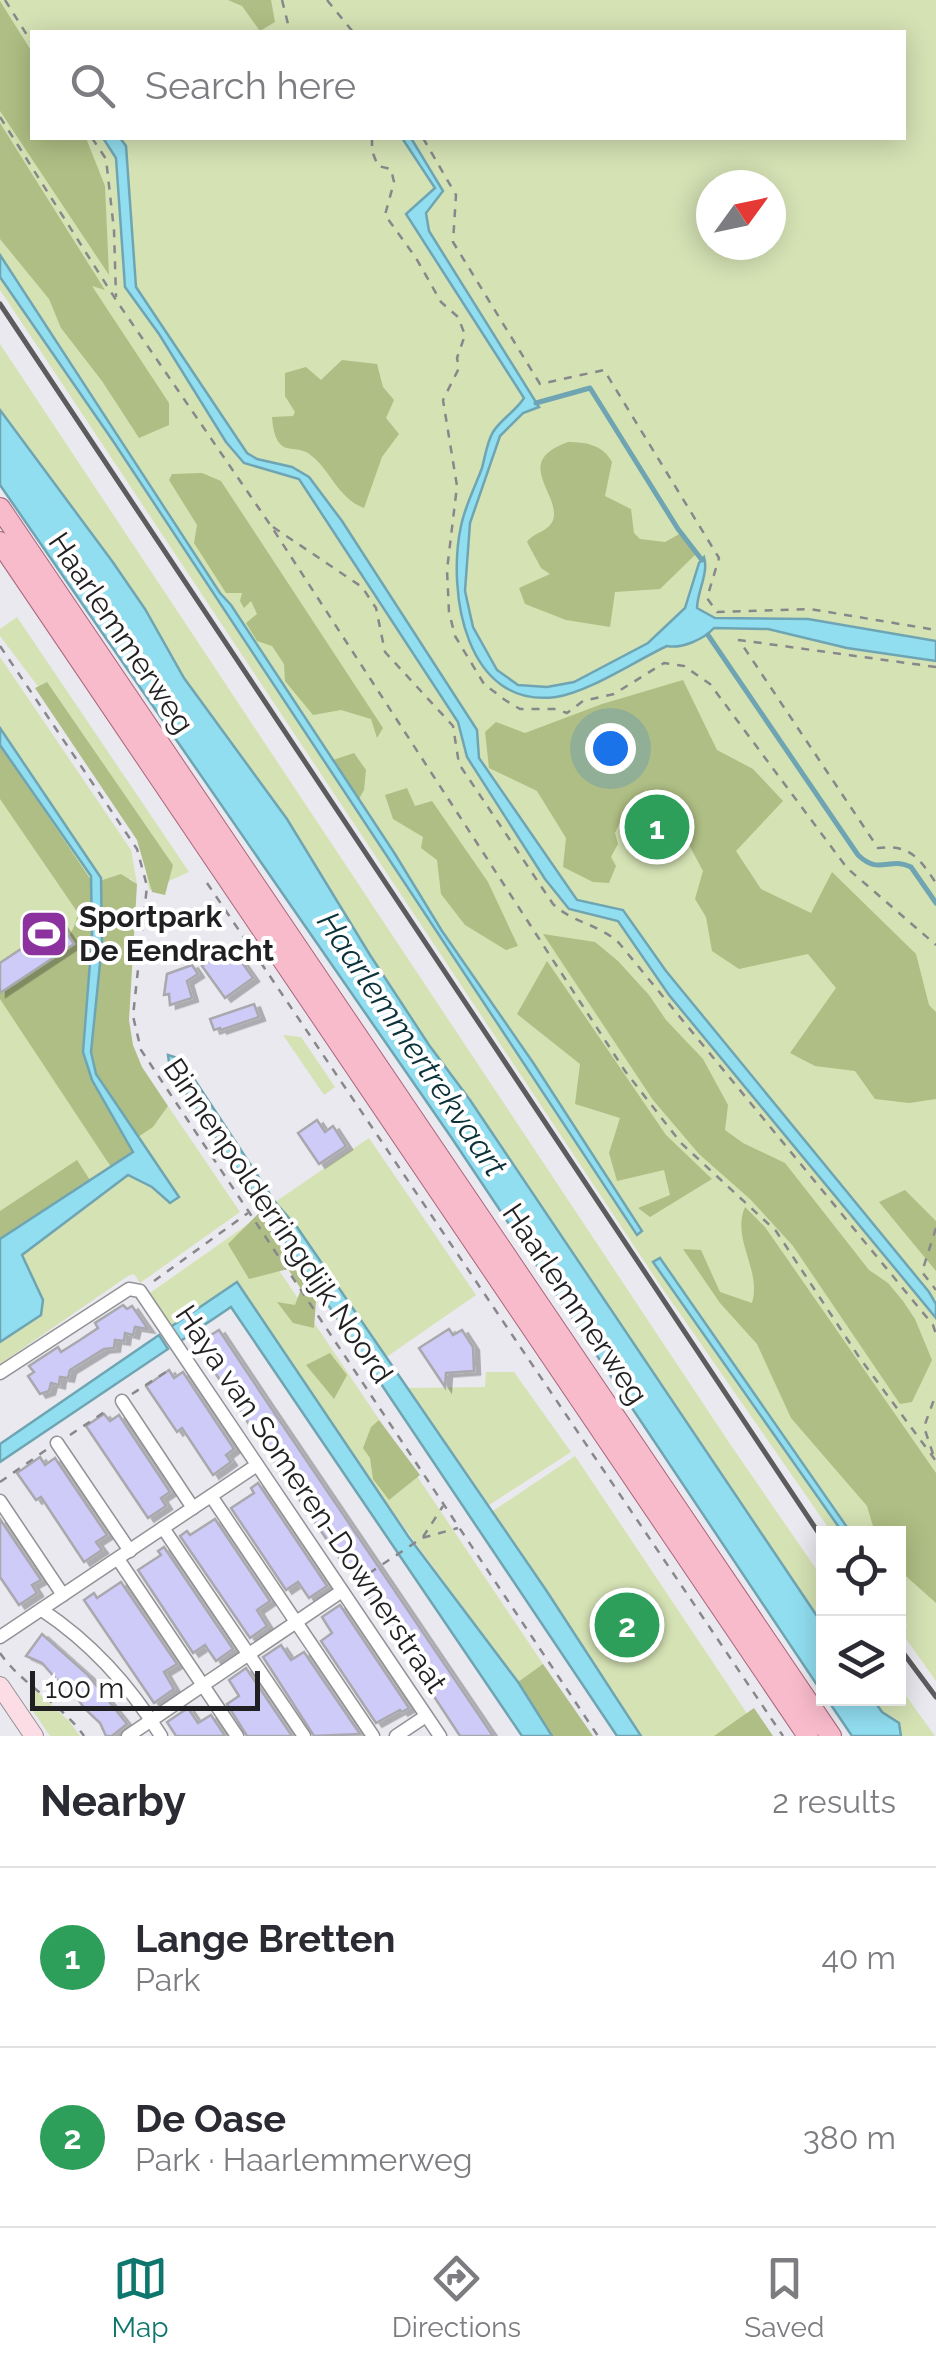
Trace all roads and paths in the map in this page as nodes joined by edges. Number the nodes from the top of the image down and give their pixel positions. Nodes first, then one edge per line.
1 (5, 0) edge
2 (282, 0) edge
3 (327, 0) edge
4 (290, 30) edge
5 (351, 30) edge
6 (30, 40) edge
7 (0, 117) edge
8 (93, 140) edge
9 (372, 140) edge
10 (424, 140) edge
11 (116, 300) junction
12 (0, 508) edge
13 (272, 526) junction
14 (0, 542) edge
15 (936, 630) edge
16 (0, 646) edge
17 (936, 668) edge
18 (936, 883) edge
19 (936, 946) edge
20 (350, 1098) dead end
21 (248, 1213) junction
22 (936, 1228) edge
23 (936, 1290) edge
24 (140, 1291) junction
25 (936, 1334) edge
26 (184, 1357) junction
27 (0, 1374) edge
28 (936, 1394) edge
29 (122, 1401) junction
30 (57, 1443) junction
31 (935, 1459) edge
32 (257, 1465) junction
33 (0, 1482) edge
34 (211, 1496) junction
35 (0, 1501) edge
36 (444, 1505) junction
37 (194, 1508) junction
38 (163, 1528) junction
39 (459, 1528) junction
40 (422, 1538) junction
41 (124, 1555) junction
42 (342, 1591) junction
43 (63, 1596) junction
44 (42, 1610) junction
45 (293, 1618) junction
46 (0, 1637) edge
47 (246, 1650) junction
48 (0, 1652) edge
49 (0, 1686) edge
50 (204, 1686) junction
51 (426, 1716) junction
52 (151, 1720) junction
53 (34, 1736) edge
54 (84, 1736) edge
55 (128, 1736) edge
56 (160, 1736) edge
57 (237, 1736) edge
58 (304, 1736) edge
59 (373, 1736) edge
60 (396, 1736) edge
61 (440, 1736) edge
62 (598, 1736) edge
63 (784, 1736) edge
64 (808, 1736) edge
65 (831, 1736) edge

1 - 6 path
2 - 4 path
3 - 5 path
7 - 11 path
8 - 11 path
9 - 19 path
10 - 15 path
11 - 13 path
12 - 65 main road, Haarlemmerweg
13 - 25 path
13 - 31 path
14 - 64 main road, Haarlemmerweg
16 - 21 path, Binnenpolderringdijk Noord
17 - 18 path
20 - 63 path
21 - 24 path
21 - 36 path, Binnenpolderringdijk Noord
22 - 23 path
24 - 26 street, Haya van Someren-Downerstraat
24 - 27 street
26 - 29 path
26 - 32 street, Haya van Someren-Downerstraat
28 - 31 path
29 - 30 path
29 - 37 street
30 - 33 path
30 - 41 street
32 - 34 street
32 - 42 street, Haya van Someren-Downerstraat
34 - 37 street
34 - 45 street
35 - 43 street
36 - 39 path, Binnenpolderringdijk Noord
36 - 40 path
37 - 38 street
38 - 41 street
38 - 47 street
39 - 40 path
39 - 62 path, Binnenpolderringdijk Noord
40 - 42 path
41 - 43 street
41 - 50 street
42 - 45 street
42 - 51 street, Haya van Someren-Downerstraat
43 - 44 street
44 - 46 street
44 - 52 street
45 - 47 street
45 - 59 street
47 - 50 street
47 - 58 street
48 - 54 path
49 - 53 street
50 - 52 street
50 - 57 street
51 - 60 street
51 - 61 street, Haya van Someren-Downerstraat
52 - 55 street
52 - 56 street

